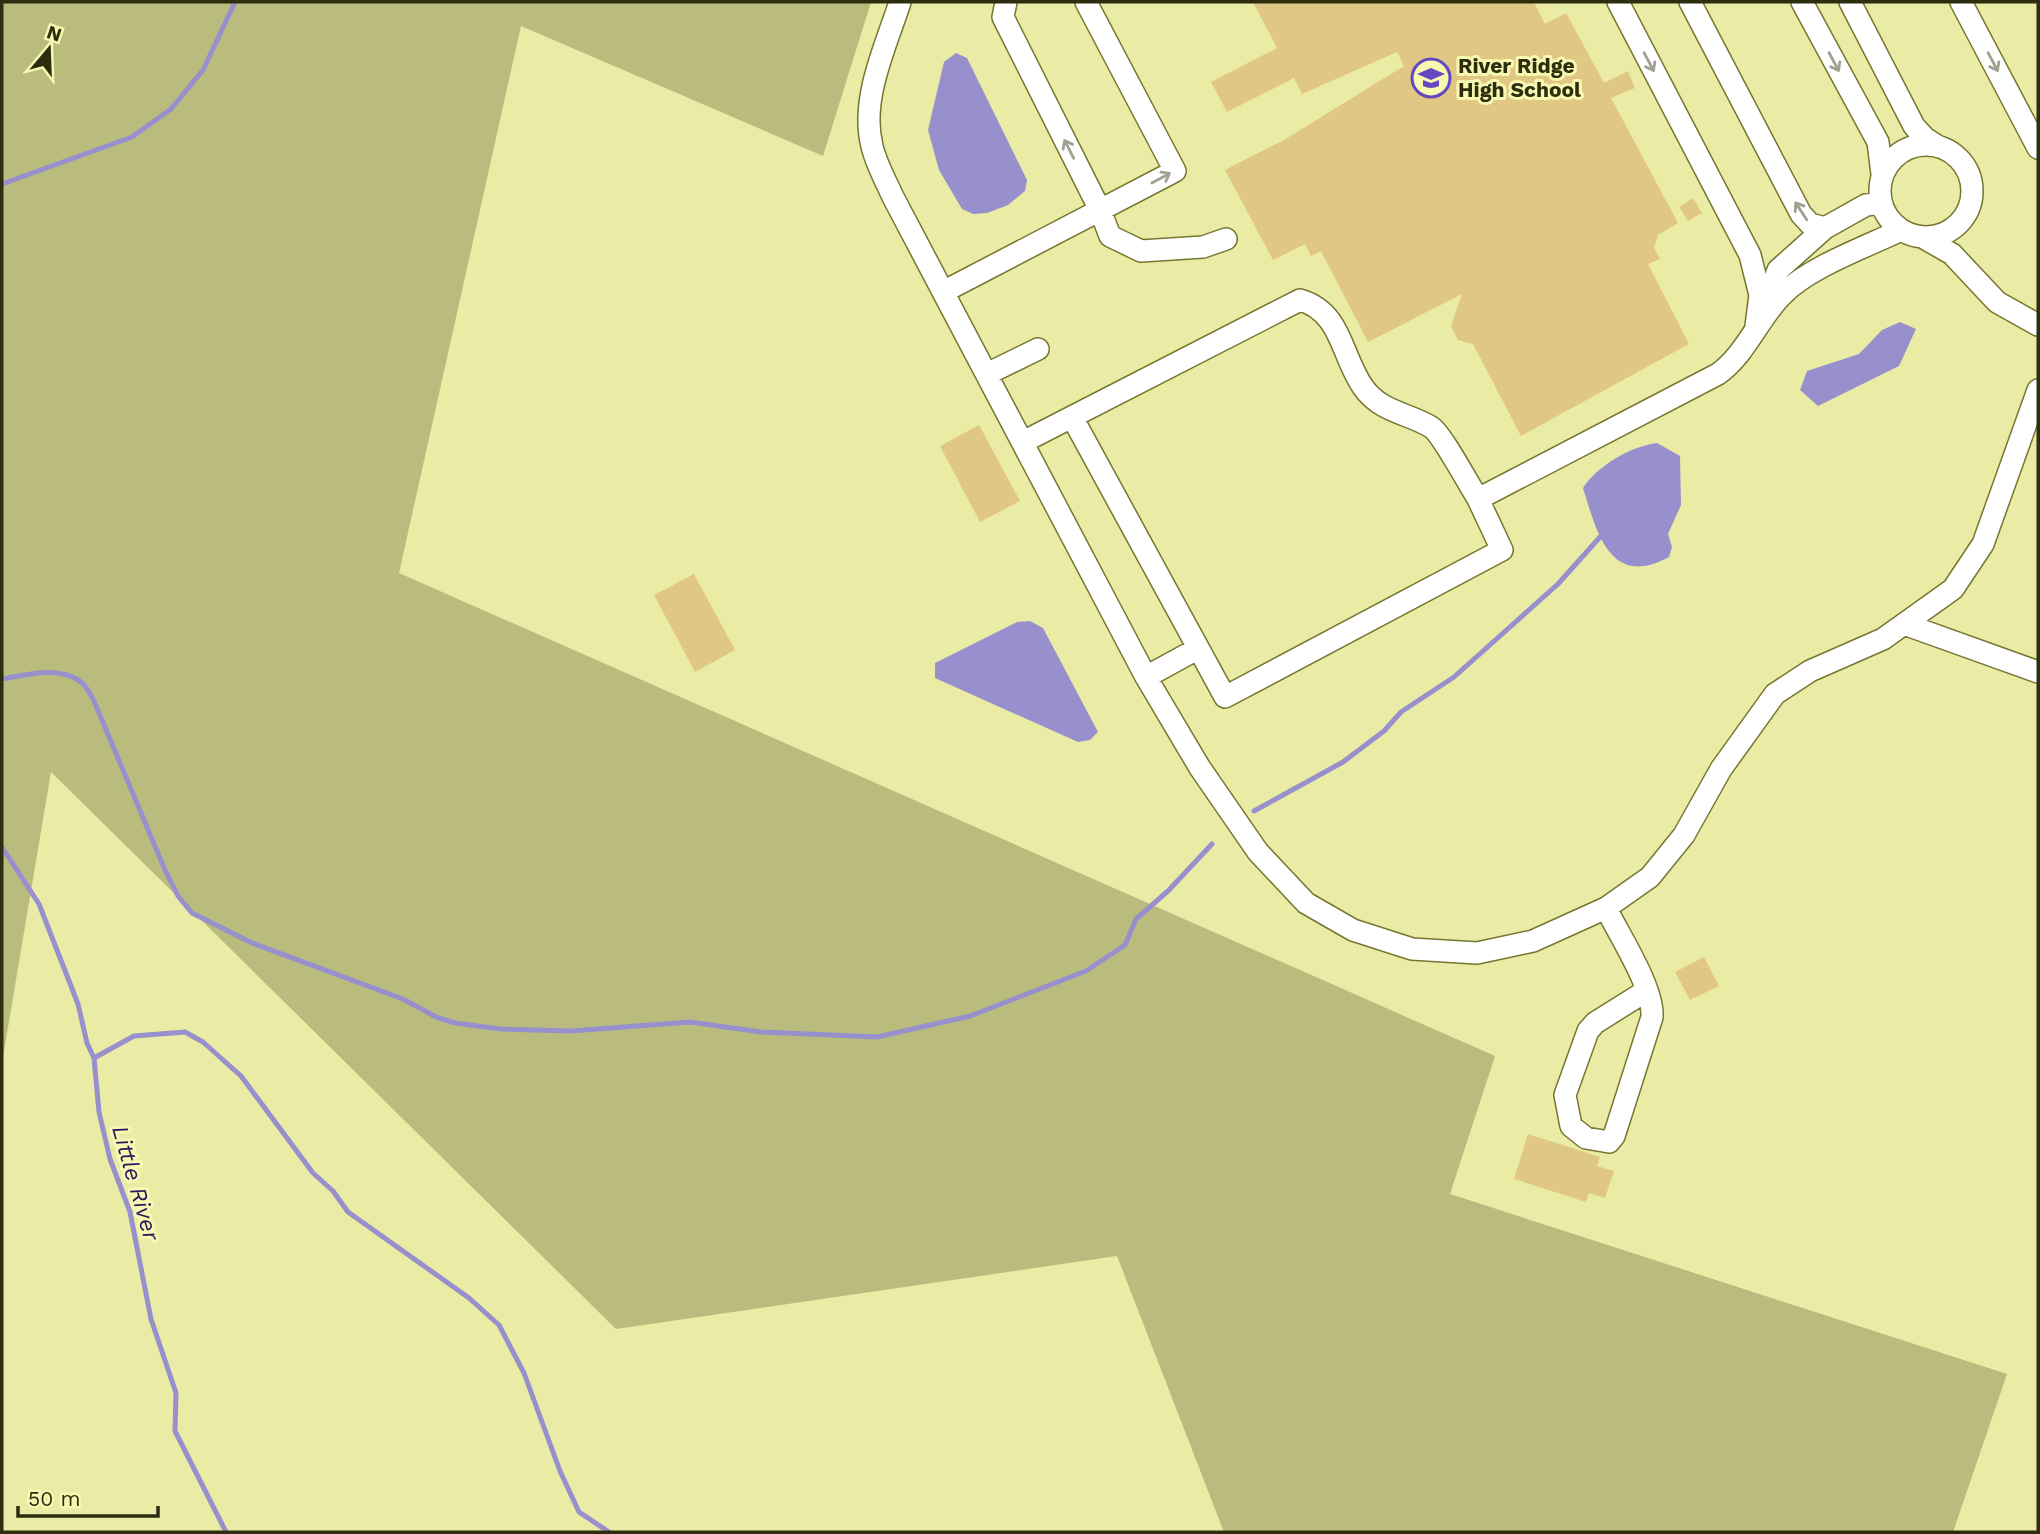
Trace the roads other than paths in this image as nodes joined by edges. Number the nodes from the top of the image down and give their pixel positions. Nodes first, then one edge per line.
1 (900, 2) edge
2 (1086, 2) edge
3 (1618, 2) edge
4 (1690, 2) edge
5 (1802, 2) edge
6 (1850, 2) edge
7 (1961, 2) edge
8 (1004, 10) edge
9 (1939, 147) junction
10 (2038, 148) edge
11 (1882, 174) junction
12 (1881, 203) junction
13 (1100, 210) junction
14 (1962, 220) junction
15 (1825, 228) junction
16 (1901, 230) junction
17 (1924, 238) junction
18 (1226, 239) dead end
19 (1745, 245) junction
20 (1963, 264) junction
21 (1779, 270) junction
22 (1805, 278) junction
23 (943, 292) junction
24 (2038, 326) edge
25 (1755, 330) junction
26 (1038, 349) dead end
27 (987, 374) junction
28 (2038, 390) edge
29 (1072, 417) junction
30 (1023, 442) junction
31 (1478, 499) junction
32 (1904, 624) junction
33 (1197, 649) junction
34 (2038, 672) edge
35 (1146, 677) junction
36 (1606, 908) junction
37 (1646, 991) junction

1 - 23 street
13 -> 2 street
3 -> 19 street
15 -> 4 street
5 -> 11 street
6 - 9 street
7 -> 10 street
13 -> 8 street
9 - 11 street
9 - 14 street
11 - 12 street
12 - 15 street
12 - 16 street
13 - 18 street
13 - 23 street
14 - 17 street
14 - 20 street
15 - 21 street
16 - 17 street
16 - 22 street
17 - 20 street
19 - 21 street
19 - 25 street
20 - 24 street
21 - 22 street
21 - 25 street
22 - 25 street
23 - 27 street
25 - 31 street
26 - 27 street
27 - 30 street
28 - 32 street
29 - 30 street
29 - 31 street
29 - 33 street
30 - 35 street
31 - 33 street
32 - 34 street
32 - 36 street
33 - 35 street
35 - 36 street
36 - 37 street
37 - 37 street

